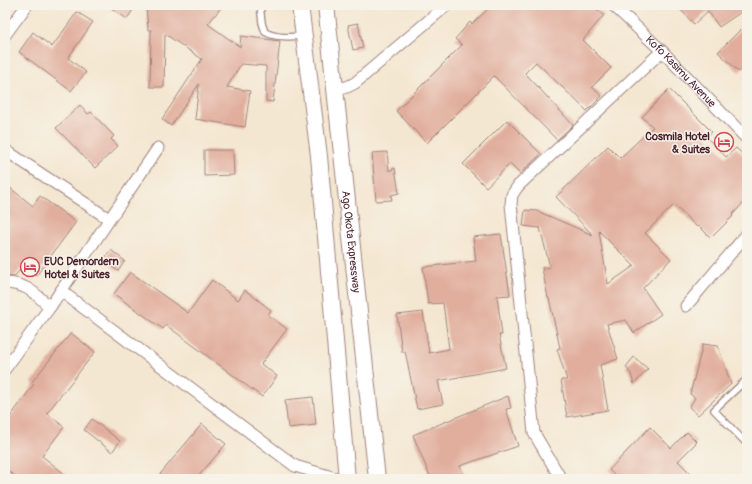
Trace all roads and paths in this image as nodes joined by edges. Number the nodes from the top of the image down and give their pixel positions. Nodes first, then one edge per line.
1 (26, 5) edge
2 (260, 5) edge
3 (300, 5) edge
4 (326, 5) edge
5 (446, 5) edge
6 (613, 5) edge
7 (5, 35) edge
8 (303, 36) junction
9 (662, 52) junction
10 (335, 88) junction
11 (747, 139) edge
12 (158, 148) dead end
13 (5, 150) edge
14 (109, 219) junction
15 (747, 234) edge
16 (5, 283) edge
17 (61, 291) junction
18 (686, 306) dead end
19 (50, 307) junction
20 (5, 369) edge
21 (747, 379) edge
22 (747, 444) edge
23 (338, 479) edge
24 (347, 479) edge
25 (377, 479) edge
26 (562, 479) edge

1 - 7 street
2 - 8 lane
3 - 8 main road
4 - 10 main road, Ago Okota Expressway
5 - 10 street
6 - 9 street, Kofo Kasimu Avenue
8 - 24 main road
9 - 11 street, Kofo Kasimu Avenue
9 - 26 street
10 - 25 main road, Ago Okota Expressway
12 - 14 street
13 - 14 street
14 - 17 street
15 - 18 street
16 - 19 street
17 - 19 street
17 - 23 street
19 - 20 street
21 - 22 lane

